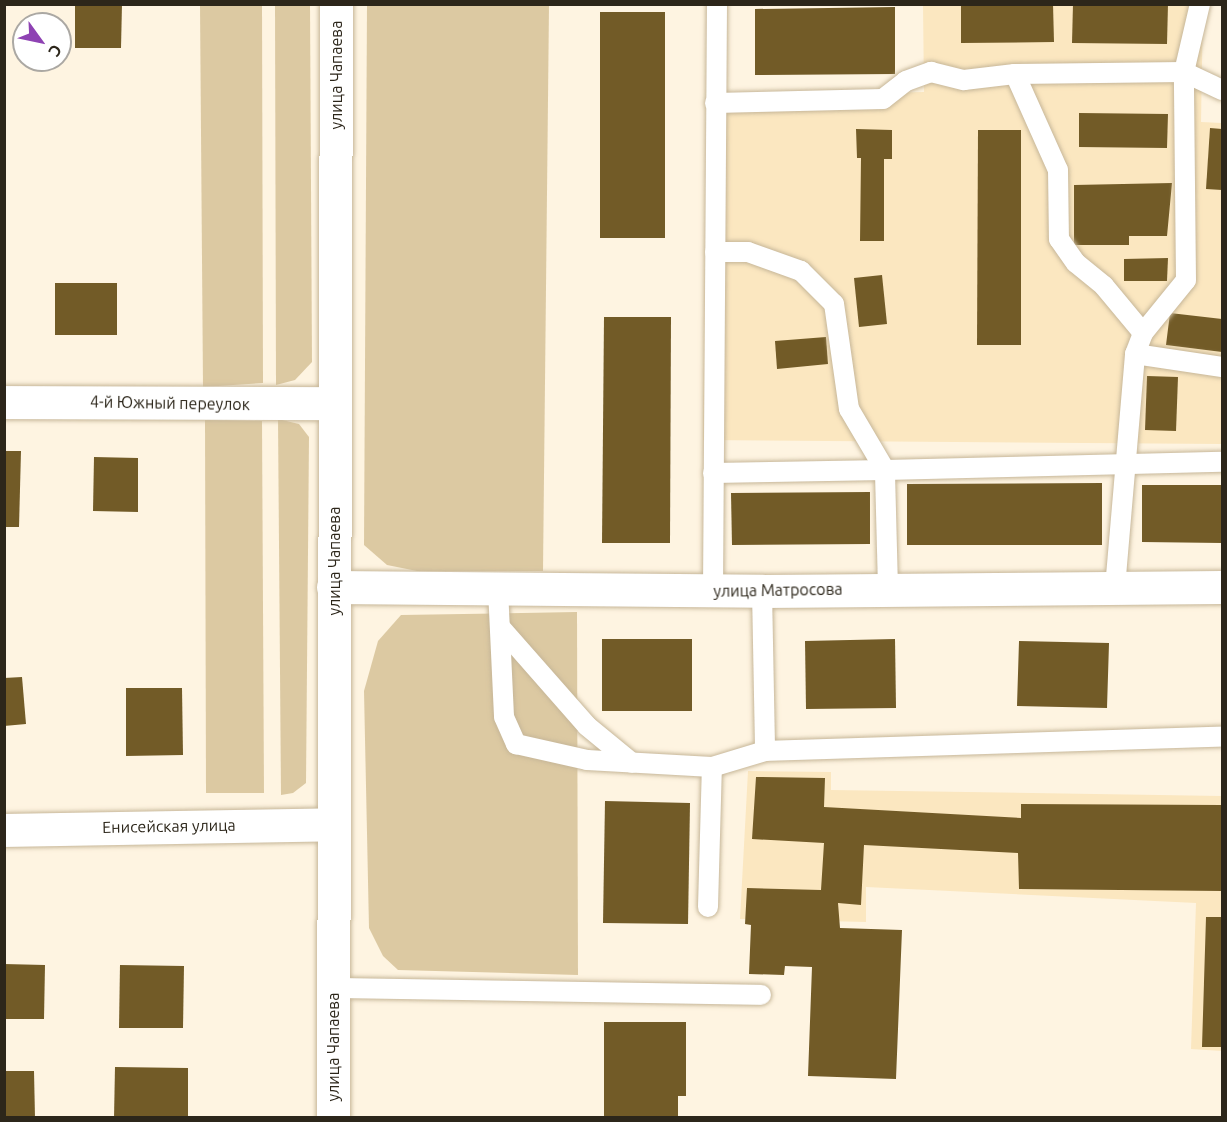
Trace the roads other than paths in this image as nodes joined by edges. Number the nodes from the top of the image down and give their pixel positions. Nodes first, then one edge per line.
1 (336, 4) edge
2 (717, 4) edge
3 (1200, 4) edge
4 (1184, 72) junction
5 (1015, 74) junction
6 (1222, 90) edge
7 (715, 104) junction
8 (715, 252) junction
9 (1143, 333) junction
10 (1135, 354) junction
11 (1222, 367) edge
12 (4, 402) edge
13 (335, 404) junction
14 (1222, 462) edge
15 (1125, 465) junction
16 (885, 470) junction
17 (713, 472) junction
18 (333, 587) junction
19 (1222, 587) edge
20 (888, 588) junction
21 (1115, 588) junction
22 (498, 589) junction
23 (713, 591) junction
24 (762, 591) junction
25 (501, 628) junction
26 (1222, 737) edge
27 (765, 750) junction
28 (632, 764) junction
29 (712, 766) junction
30 (334, 824) junction
31 (4, 830) edge
32 (708, 907) dead end
33 (333, 988) junction
34 (761, 995) dead end
35 (333, 1118) edge

1 - 13 street, улица Чапаева
2 - 7 lane
3 - 4 lane
4 - 5 lane
4 - 6 lane
4 - 9 lane
5 - 7 lane
5 - 9 lane
7 - 8 lane
8 - 16 lane
8 - 17 lane
9 - 10 lane
10 - 11 lane
10 - 15 lane
12 - 13 street, 4-й Южный переулок
13 - 18 street, улица Чапаева
14 - 15 lane
15 - 16 lane
15 - 21 lane
16 - 17 lane
16 - 20 lane
17 - 23 lane
18 - 22 street, улица Матросова
18 - 30 street, улица Чапаева
19 - 21 street, улица Матросова
20 - 21 street, улица Матросова
20 - 24 street, улица Матросова
22 - 23 street, улица Матросова
22 - 25 lane
23 - 24 street, улица Матросова
24 - 27 lane
25 - 28 lane
25 - 28 lane
26 - 27 lane
27 - 29 lane
28 - 29 lane
29 - 32 lane
30 - 31 street, Енисейская улица
30 - 33 street, улица Чапаева
33 - 34 lane
33 - 35 street, улица Чапаева

